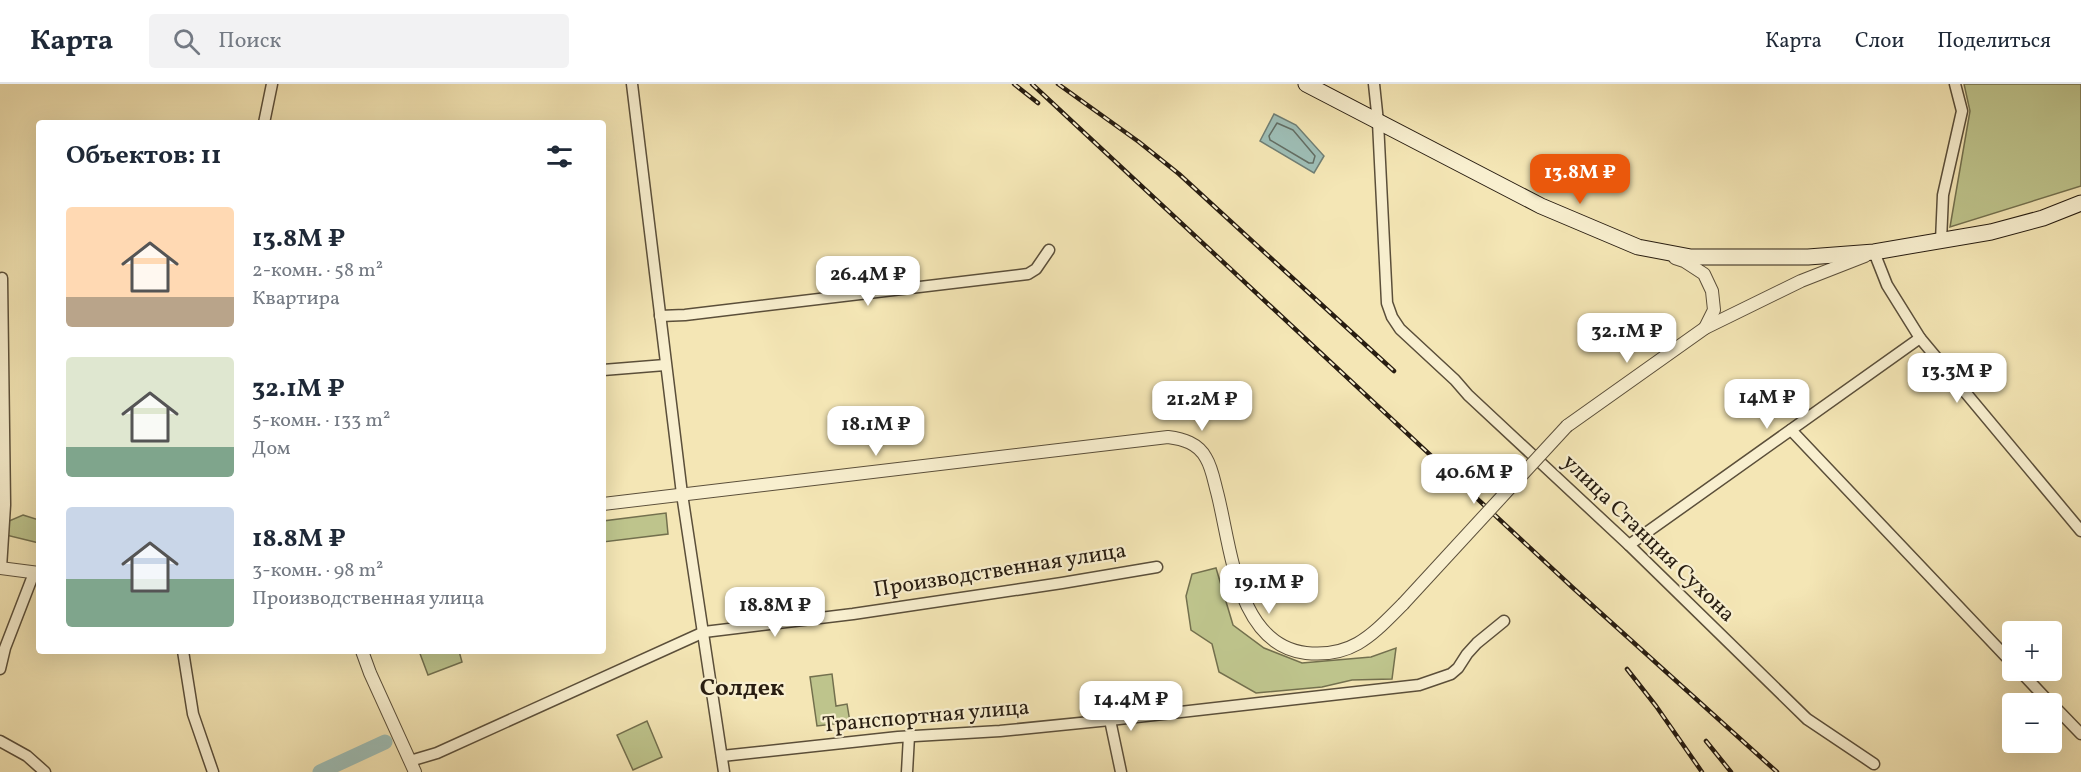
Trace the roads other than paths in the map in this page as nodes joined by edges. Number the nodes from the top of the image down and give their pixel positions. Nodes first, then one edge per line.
1 (272, 84) edge
2 (632, 84) edge
3 (1306, 84) edge
4 (1374, 84) edge
5 (1956, 84) edge
6 (265, 120) edge
7 (1378, 122) junction
8 (2081, 203) edge
9 (1941, 240) junction
10 (1638, 247) junction
11 (1049, 250) dead end
12 (1874, 252) junction
13 (2, 278) dead end
14 (660, 316) junction
15 (1705, 328) junction
16 (1920, 338) junction
17 (665, 364) junction
18 (606, 370) edge
19 (2, 376) edge
20 (1791, 430) junction
21 (682, 494) junction
22 (606, 504) edge
23 (2081, 531) edge
24 (1629, 545) junction
25 (1157, 567) dead end
26 (0, 568) edge
27 (36, 573) edge
28 (36, 575) edge
29 (1504, 621) dead end
30 (704, 632) junction
31 (2002, 652) edge
32 (183, 654) edge
33 (363, 654) edge
34 (0, 669) edge
35 (2030, 681) edge
36 (2041, 693) edge
37 (2062, 714) edge
38 (1110, 720) junction
39 (2081, 734) edge
40 (909, 736) junction
41 (0, 741) edge
42 (722, 756) junction
43 (1874, 764) dead end
44 (412, 767) edge
45 (45, 772) edge
46 (213, 772) edge
47 (724, 772) edge
48 (907, 772) edge
49 (1122, 772) edge

1 - 6 street
2 - 14 street
3 - 7 main road
4 - 7 street, улица Станция Сухона
5 - 9 street
7 - 10 main road
7 - 24 street, улица Станция Сухона
8 - 9 main road
9 - 12 main road
10 - 12 main road
10 - 15 street
11 - 14 street
12 - 15 street
12 - 16 street
13 - 19 street
14 - 17 street
15 - 21 street, bridge
16 - 20 street
16 - 23 street
17 - 18 street
17 - 21 street
19 - 26 street
20 - 24 street
20 - 31 street
21 - 22 street
21 - 30 street
24 - 43 street, улица Станция Сухона
25 - 30 street, Производственная улица
26 - 27 street
28 - 34 street
29 - 38 street, Транспортная улица
30 - 42 street
30 - 44 street, Производственная улица
32 - 46 street
33 - 44 street
35 - 36 street
37 - 39 street
38 - 40 street, Транспортная улица
38 - 49 street
40 - 42 street, Транспортная улица
40 - 48 street
41 - 45 street
42 - 47 street

